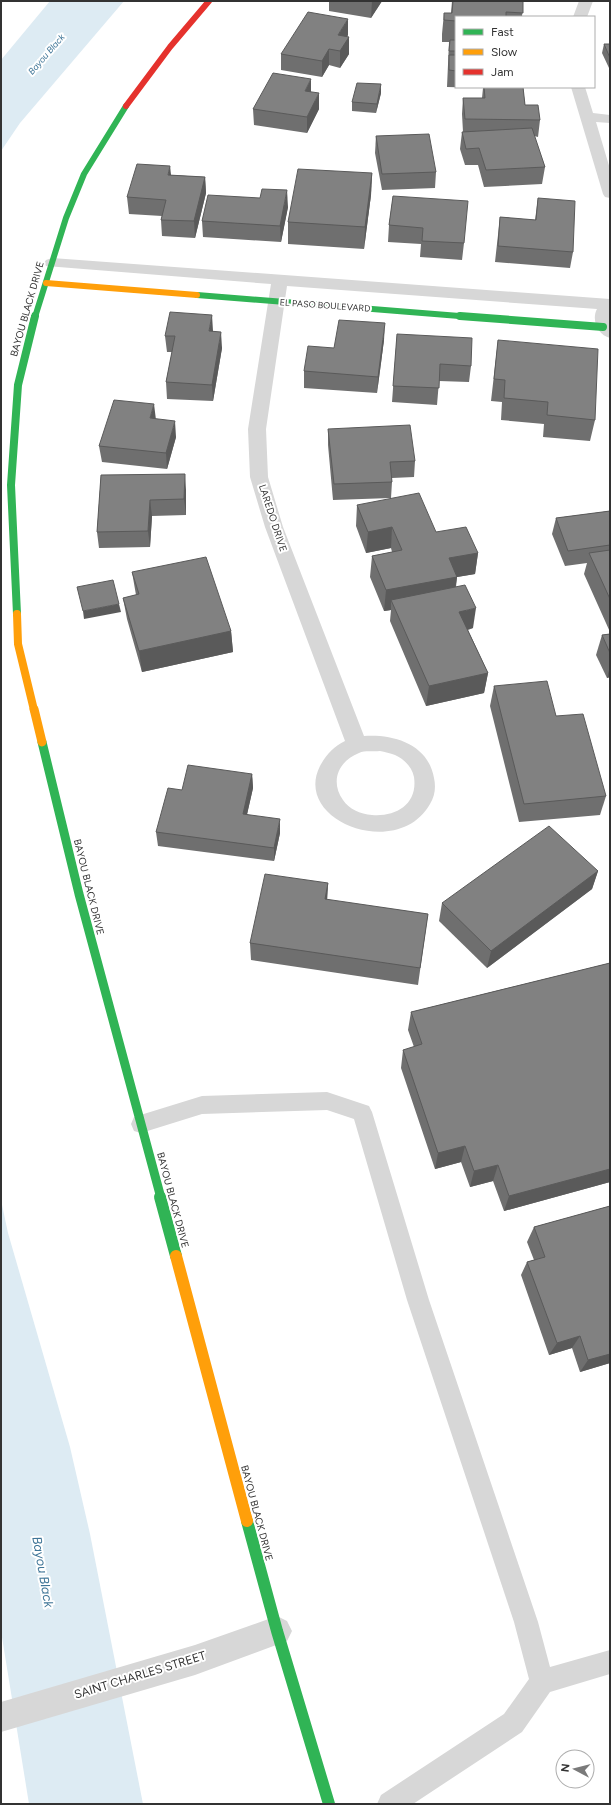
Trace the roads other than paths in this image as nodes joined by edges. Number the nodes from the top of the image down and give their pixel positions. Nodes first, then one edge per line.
1 (209, 1) edge
2 (586, 1) edge
3 (580, 16) edge
4 (578, 88) edge
5 (587, 117) junction
6 (610, 119) edge
7 (610, 194) edge
8 (52, 263) junction
9 (280, 280) junction
10 (46, 283) junction
11 (369, 287) junction
12 (277, 301) junction
13 (609, 305) edge
14 (368, 308) junction
15 (607, 330) edge
16 (357, 745) junction
17 (141, 1124) junction
18 (277, 1631) junction
19 (610, 1662) edge
20 (542, 1682) junction
21 (1, 1717) edge
22 (329, 1804) edge
23 (390, 1804) edge

1 - 8 main road, BAYOU BLACK DRIVE
2 - 3 street
4 - 5 street
5 - 6 street
5 - 7 street
8 - 9 street
8 - 10 main road, BAYOU BLACK DRIVE
9 - 11 street
9 - 12 street, LAREDO DRIVE
10 - 12 main road, EL PASO BOULEVARD
10 - 17 main road, BAYOU BLACK DRIVE
11 - 13 street
11 - 14 street
12 - 14 main road, EL PASO BOULEVARD
12 - 16 street, LAREDO DRIVE
13 - 15 street
14 - 15 main road, EL PASO BOULEVARD
16 - 16 street
17 - 18 main road, BAYOU BLACK DRIVE
17 - 20 lane
18 - 21 street, SAINT CHARLES STREET
18 - 22 main road, BAYOU BLACK DRIVE
19 - 20 lane
20 - 23 lane

